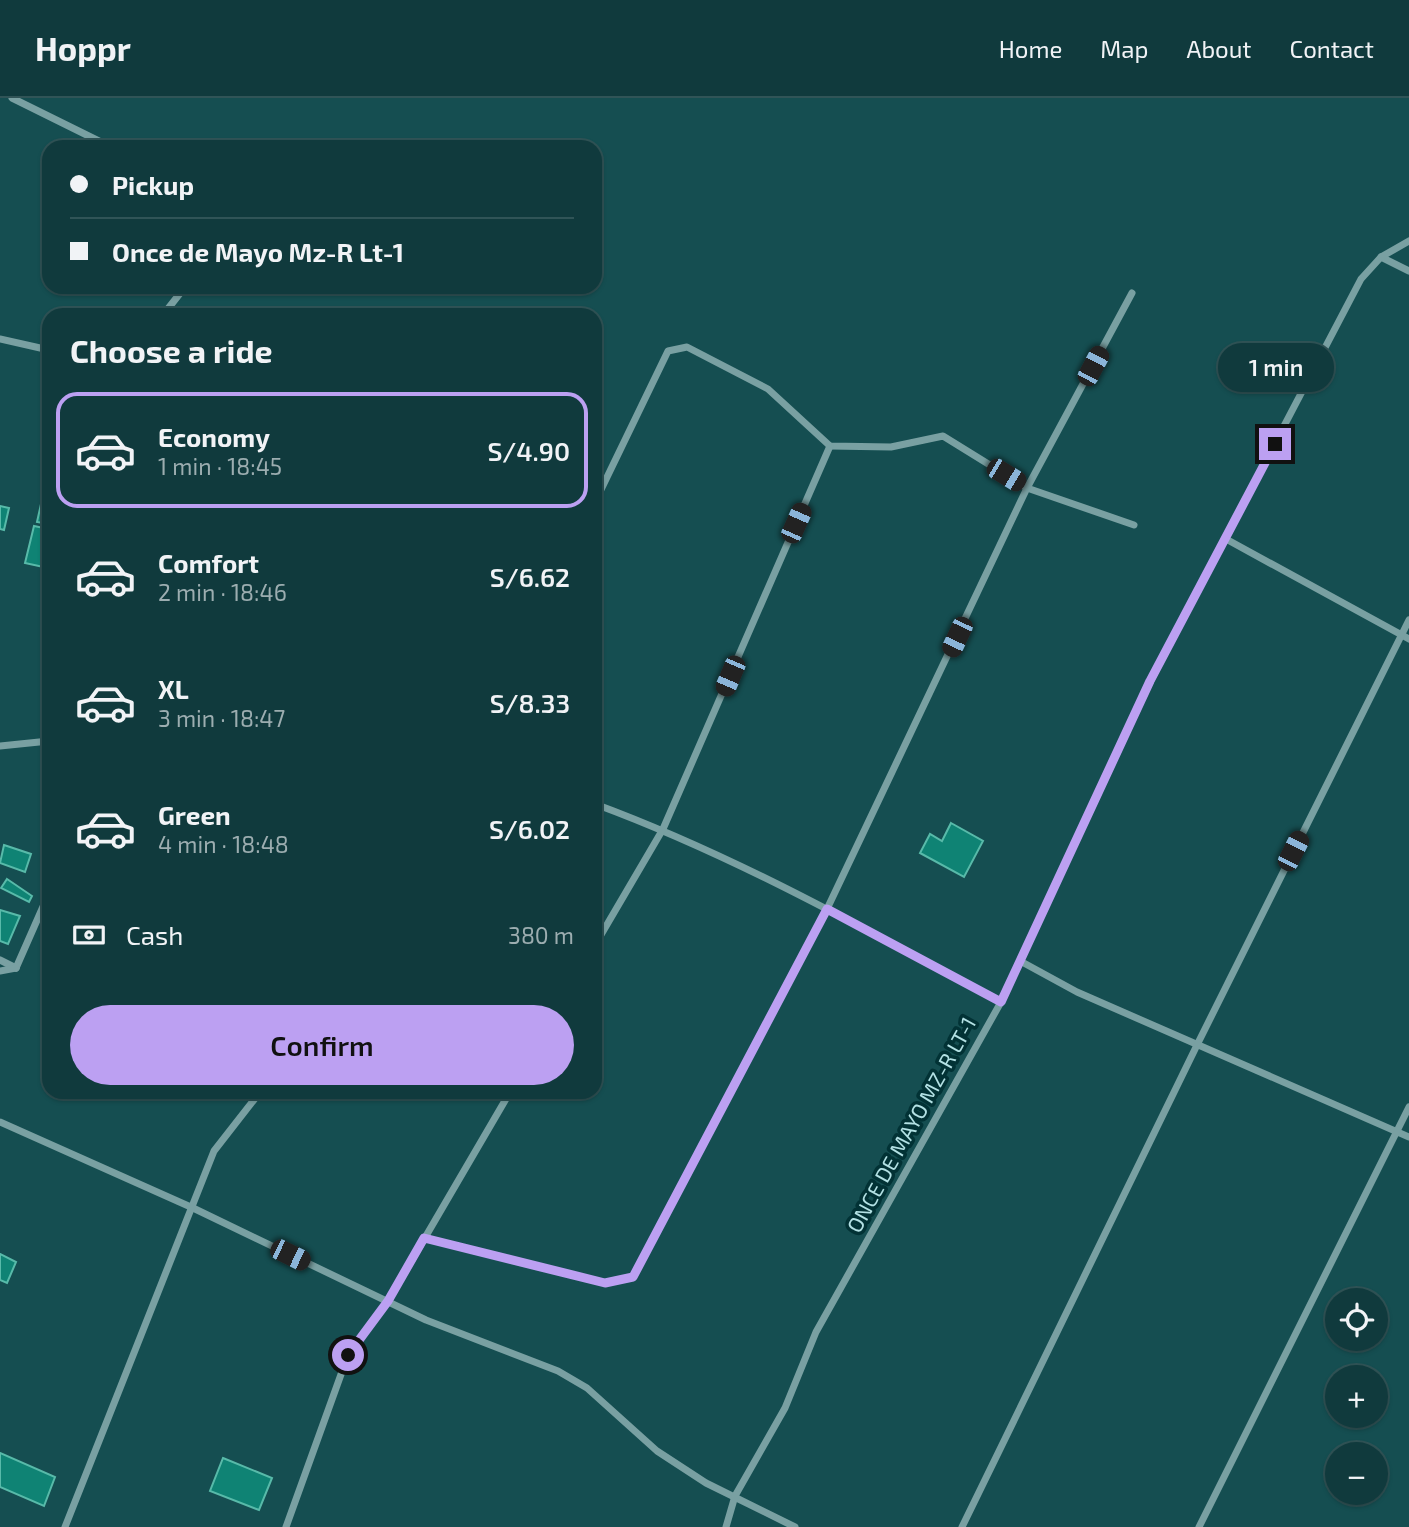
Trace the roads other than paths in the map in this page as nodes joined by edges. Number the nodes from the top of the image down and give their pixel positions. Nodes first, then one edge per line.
1 (12, 98) edge
2 (97, 140) edge
3 (1409, 241) edge
4 (1381, 257) junction
5 (1409, 271) edge
6 (1132, 293) dead end
7 (180, 294) edge
8 (168, 308) edge
9 (0, 339) edge
10 (42, 348) edge
11 (830, 446) junction
12 (602, 487) edge
13 (1027, 488) junction
14 (1134, 524) dead end
15 (1226, 539) junction
16 (1409, 620) edge
17 (1401, 635) junction
18 (1409, 639) edge
19 (42, 742) edge
20 (0, 746) edge
21 (602, 807) edge
22 (663, 829) junction
23 (42, 909) edge
24 (827, 909) junction
25 (602, 934) edge
26 (0, 960) edge
27 (1022, 961) junction
28 (16, 968) junction
29 (0, 971) edge
30 (1001, 1002) junction
31 (1198, 1043) junction
32 (255, 1099) edge
33 (506, 1099) edge
34 (1409, 1107) edge
35 (0, 1122) edge
36 (1398, 1131) junction
37 (1409, 1137) edge
38 (193, 1208) junction
39 (424, 1238) junction
40 (388, 1301) junction
41 (736, 1496) junction
42 (65, 1527) edge
43 (286, 1527) edge
44 (726, 1527) edge
45 (795, 1527) edge
46 (962, 1527) edge
47 (1199, 1527) edge

1 - 2 street
3 - 4 street
4 - 5 street
4 - 15 street, ONCE DE MAYO MZ-R LT-1
6 - 13 street
7 - 8 street
9 - 10 street
11 - 12 street
11 - 13 street
11 - 22 street
13 - 14 street
13 - 24 street
15 - 17 street
15 - 27 street, ONCE DE MAYO MZ-R LT-1
16 - 17 street
17 - 18 street
17 - 31 street
19 - 20 street
21 - 22 street
22 - 24 street
22 - 25 street
23 - 28 street
24 - 30 street
24 - 39 street
26 - 28 street
27 - 30 street, ONCE DE MAYO MZ-R LT-1
27 - 31 street
28 - 29 street
30 - 41 street, ONCE DE MAYO MZ-R LT-1
31 - 36 street
31 - 46 street
32 - 38 street
33 - 39 street
34 - 36 street
35 - 38 street
36 - 37 street
36 - 47 street
38 - 40 street
38 - 42 street
39 - 40 street
40 - 41 street
40 - 43 street
41 - 44 street, ONCE DE MAYO MZ-R LT-1
41 - 45 street

